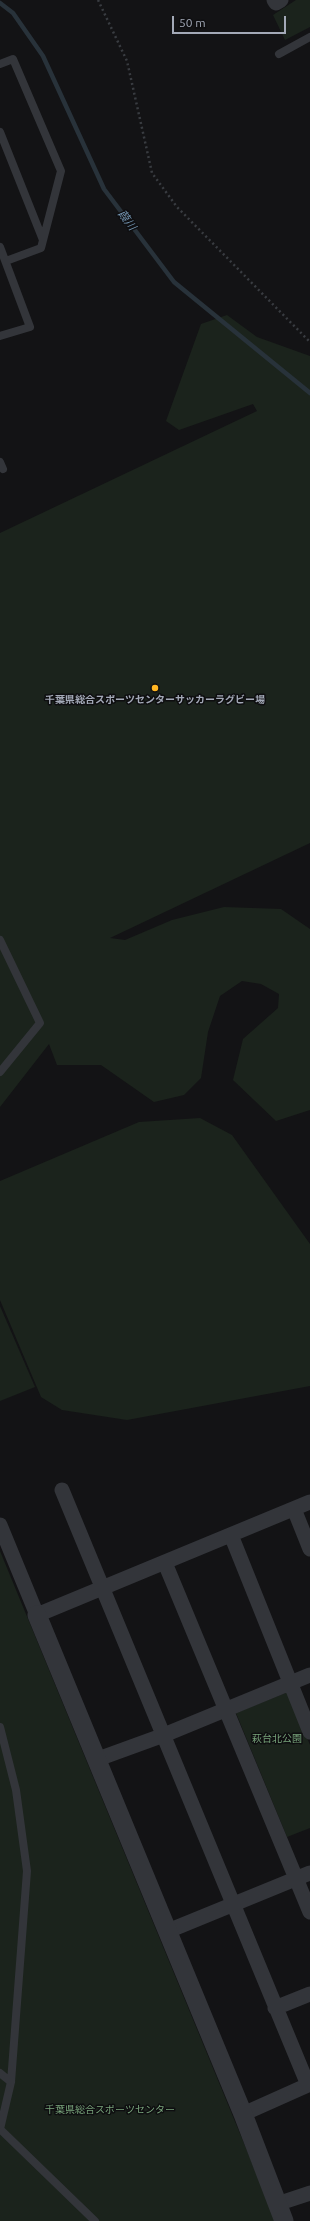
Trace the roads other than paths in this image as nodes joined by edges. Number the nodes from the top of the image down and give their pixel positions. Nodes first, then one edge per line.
1 (274, 0) edge
2 (281, 0) edge
3 (310, 37) edge
4 (279, 54) dead end
5 (0, 64) edge
6 (0, 132) edge
7 (43, 240) junction
8 (0, 247) edge
9 (6, 261) junction
10 (0, 336) edge
11 (0, 940) edge
12 (0, 1072) edge
13 (62, 1490) dead end
14 (310, 1502) edge
15 (294, 1509) junction
16 (0, 1525) edge
17 (231, 1535) junction
18 (310, 1549) edge
19 (165, 1563) junction
20 (104, 1587) junction
21 (38, 1615) junction
22 (310, 1675) edge
23 (290, 1682) junction
24 (227, 1709) junction
25 (0, 1727) edge
26 (310, 1732) edge
27 (164, 1735) junction
28 (98, 1759) junction
29 (304, 1876) edge
30 (233, 1905) junction
31 (310, 1912) edge
32 (168, 1931) junction
33 (310, 1994) edge
34 (275, 2008) junction
35 (0, 2073) edge
36 (11, 2082) junction
37 (309, 2084) edge
38 (243, 2114) junction
39 (0, 2129) edge
40 (310, 2193) edge
41 (281, 2212) edge
42 (95, 2221) edge

1 - 2 street
3 - 4 lane
5 - 7 lane
6 - 7 lane
7 - 9 lane
8 - 9 lane
9 - 10 lane
11 - 12 lane
13 - 20 street
14 - 15 street
15 - 17 street
15 - 18 street
16 - 21 street
17 - 19 street
17 - 23 street
19 - 20 street
19 - 24 street
20 - 21 street
20 - 27 street
21 - 28 street
22 - 23 street
23 - 24 street
23 - 26 street
24 - 27 street
24 - 29 street
25 - 36 lane
27 - 28 street
27 - 30 street
28 - 32 street
29 - 30 street
29 - 31 street
30 - 32 street
30 - 34 street
32 - 38 street
33 - 34 street
34 - 37 street
35 - 36 lane
36 - 39 lane
37 - 38 street
38 - 41 street
39 - 42 lane
40 - 41 street

